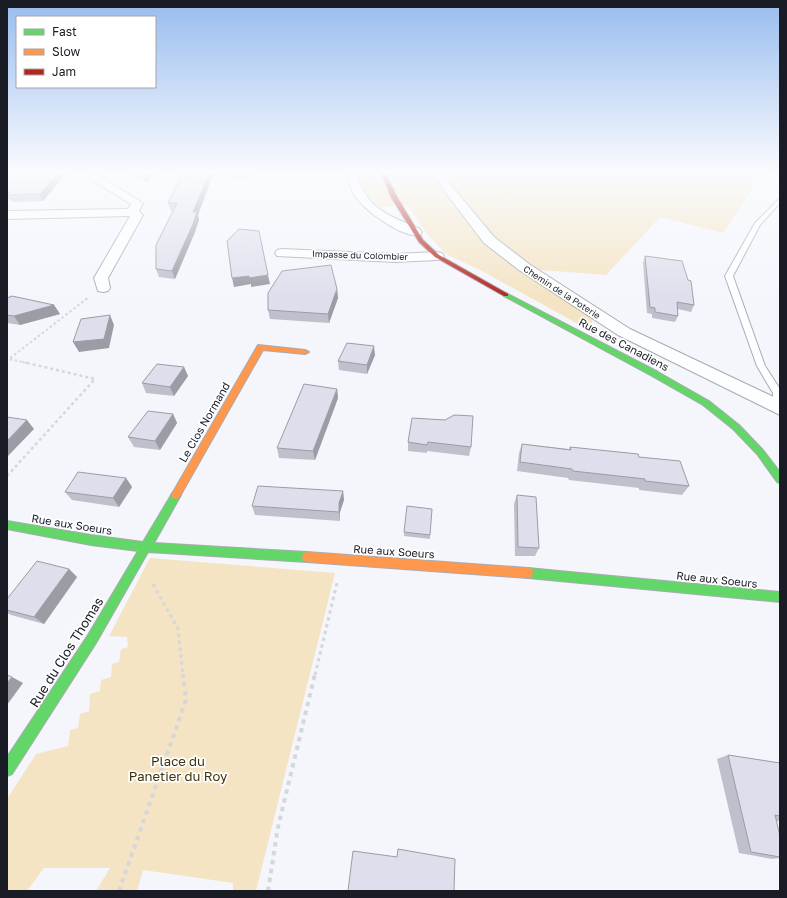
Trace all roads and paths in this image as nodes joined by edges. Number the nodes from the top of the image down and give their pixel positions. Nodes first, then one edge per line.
1 (53, 214) edge
2 (134, 214) edge
3 (380, 214) edge
4 (405, 214) edge
5 (468, 214) edge
6 (767, 214) edge
7 (7, 215) edge
8 (416, 232) junction
9 (282, 253) dead end
10 (437, 256) junction
11 (103, 288) joint
12 (306, 352) dead end
13 (779, 402) edge
14 (7, 476) edge
15 (780, 479) edge
16 (7, 525) edge
17 (144, 547) junction
18 (138, 558) junction
19 (343, 560) junction
20 (780, 597) edge
21 (7, 769) edge
22 (119, 891) edge
23 (268, 891) edge

1 - 7 street
2 - 11 street
3 - 8 street
4 - 8 street, Rue des Canadiens
5 - 13 street, Chemin de la Poterie
6 - 13 lane
8 - 10 street, Rue des Canadiens
9 - 10 street, Impasse du Colombier
10 - 15 street, Rue des Canadiens
11 - 14 path
12 - 17 street, Le Clos Normand
16 - 17 street, Rue aux Soeurs
17 - 18 street, Rue du Clos Thomas
17 - 19 street, Rue aux Soeurs
18 - 21 street, Rue du Clos Thomas
18 - 22 path
19 - 20 street, Rue aux Soeurs
19 - 23 path

